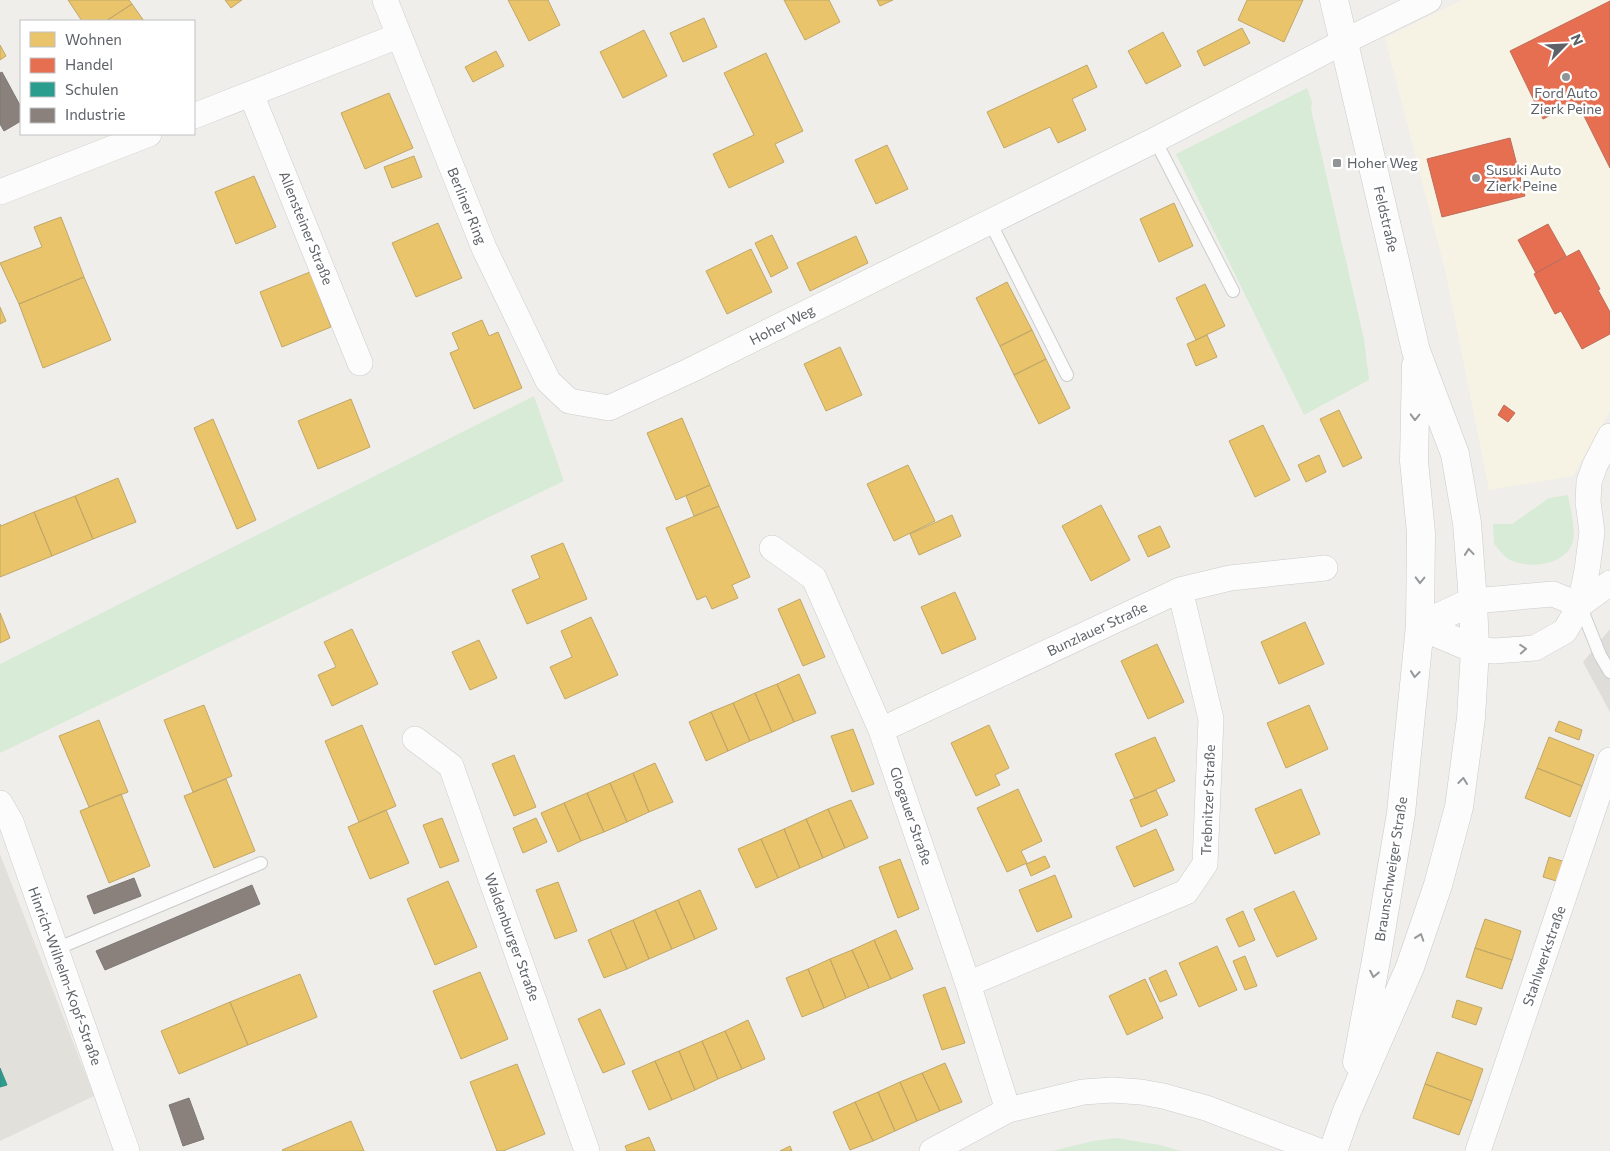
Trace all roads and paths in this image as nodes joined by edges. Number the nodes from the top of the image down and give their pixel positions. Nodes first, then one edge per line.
1 (385, 0) edge
2 (1334, 0) edge
3 (1429, 0) edge
4 (398, 36) junction
5 (1345, 41) junction
6 (252, 94) junction
7 (195, 116) edge
8 (146, 135) edge
9 (1155, 140) junction
10 (0, 192) edge
11 (990, 222) junction
12 (1233, 292) dead end
13 (1416, 351) junction
14 (360, 363) dead end
15 (1067, 374) dead end
16 (569, 401) joint
17 (1610, 436) edge
18 (772, 548) dead end
19 (1325, 568) dead end
20 (1610, 583) edge
21 (1180, 590) junction
22 (1474, 600) junction
23 (1580, 605) junction
24 (1420, 626) junction
25 (1475, 649) junction
26 (1610, 672) edge
27 (881, 730) junction
28 (415, 739) dead end
29 (1610, 760) edge
30 (0, 803) edge
31 (261, 863) dead end
32 (56, 949) junction
33 (968, 984) junction
34 (1008, 1110) junction
35 (1347, 1111) junction
36 (127, 1151) edge
37 (588, 1151) edge
38 (932, 1151) edge
39 (1318, 1151) edge
40 (1333, 1151) edge
41 (1478, 1151) edge

1 - 4 street, Berliner Ring
2 - 5 street, Feldstraße
3 - 5 street, Hoher Weg
4 - 6 street
4 - 16 street, Berliner Ring
5 - 9 street, Hoher Weg
5 - 13 street, Feldstraße
6 - 7 street
6 - 14 street, Allensteiner Straße
8 - 10 street
9 - 11 street, Hoher Weg
9 - 12 lane
11 - 15 lane
11 - 16 street, Hoher Weg
22 -> 13 street, Feldstraße
13 -> 24 street, Feldstraße
17 - 23 street
18 - 27 street, Glogauer Straße
19 - 21 street, Bunzlauer Straße
20 - 23 street
21 - 27 street, Bunzlauer Straße
21 - 33 street, Trebnitzer Straße
22 - 23 street
22 - 24 street
22 - 25 street, Feldstraße
25 -> 23 street
23 - 26 lane
24 - 25 street
24 -> 35 street, Braunschweiger Straße
35 -> 25 street, Braunschweiger Straße
27 - 33 street, Glogauer Straße
28 - 37 street, Waldenburger Straße
29 - 41 street, Stahlwerkstraße
30 - 32 street, Hinrich-Wilhelm-Kopf-Straße
31 - 32 lane
32 - 36 street, Hinrich-Wilhelm-Kopf-Straße
33 - 34 street, Glogauer Straße
34 - 38 street
34 - 39 street
35 - 40 street, Braunschweiger Straße

